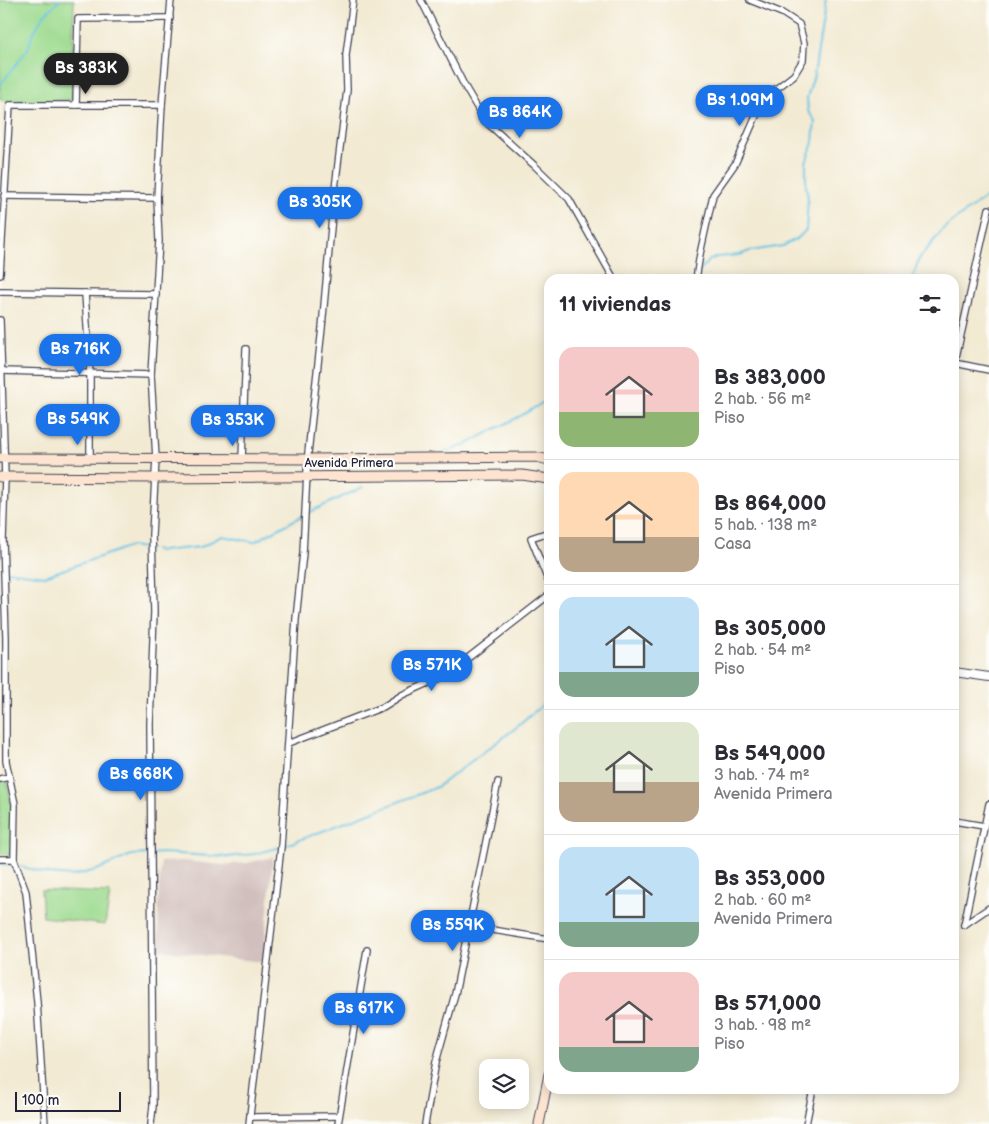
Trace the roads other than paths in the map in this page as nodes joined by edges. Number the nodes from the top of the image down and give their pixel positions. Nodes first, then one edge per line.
1 (171, 0) edge
2 (353, 0) edge
3 (421, 0) edge
4 (750, 0) edge
5 (170, 18) junction
6 (76, 105) junction
7 (162, 105) junction
8 (4, 196) junction
9 (157, 198) junction
10 (989, 210) edge
11 (611, 274) edge
12 (697, 274) edge
13 (0, 275) edge
14 (0, 292) edge
15 (86, 293) junction
16 (156, 294) junction
17 (0, 320) edge
18 (959, 342) edge
19 (246, 349) dead end
20 (959, 365) edge
21 (989, 370) edge
22 (2, 371) junction
23 (90, 372) junction
24 (151, 374) junction
25 (2, 458) edge
26 (90, 458) junction
27 (156, 458) junction
28 (242, 459) junction
29 (309, 459) junction
30 (544, 459) edge
31 (308, 476) junction
32 (2, 477) edge
33 (156, 478) junction
34 (544, 478) edge
35 (544, 534) edge
36 (1, 540) edge
37 (544, 570) edge
38 (544, 599) edge
39 (3, 640) edge
40 (959, 673) edge
41 (989, 677) edge
42 (289, 743) junction
43 (9, 777) junction
44 (0, 778) edge
45 (498, 782) dead end
46 (989, 804) edge
47 (959, 822) edge
48 (984, 826) junction
49 (0, 859) edge
50 (14, 859) junction
51 (989, 908) edge
52 (468, 926) junction
53 (544, 938) edge
54 (367, 950) dead end
55 (545, 1094) edge
56 (812, 1094) edge
57 (339, 1116) junction
58 (250, 1117) junction
59 (45, 1124) edge
60 (152, 1124) edge
61 (249, 1124) edge
62 (338, 1124) edge
63 (425, 1124) edge
64 (539, 1124) edge
65 (806, 1124) edge

1 - 5 street
2 - 29 street
3 - 11 street
4 - 12 street
5 - 6 street
5 - 7 street
6 - 7 street
6 - 8 street
7 - 9 street
8 - 9 street
8 - 13 street
9 - 16 street
10 - 18 street
14 - 15 street
15 - 16 street
15 - 23 street
16 - 24 street
17 - 22 street
19 - 28 street
20 - 21 street
22 - 23 street
22 - 25 street
23 - 24 street
23 - 26 street
24 - 27 street
25 - 26 main road, Avenida Primera
25 - 32 street
26 - 27 main road, Avenida Primera
27 - 28 main road, Avenida Primera
27 - 33 street
28 - 29 main road, Avenida Primera
29 - 30 main road, Avenida Primera
29 - 31 street
31 - 33 main road, Avenida Primera
31 - 34 main road, Avenida Primera
31 - 42 street
32 - 33 main road, Avenida Primera
32 - 36 street
33 - 60 street
35 - 37 street
36 - 39 street
38 - 42 street
39 - 43 street
40 - 41 street
42 - 58 street
43 - 44 street
43 - 50 street
45 - 52 street
46 - 48 street
47 - 48 street
48 - 51 street
49 - 50 street
50 - 59 street
52 - 53 street
52 - 63 street
54 - 57 street
55 - 64 main road
56 - 65 street
57 - 58 street
57 - 62 street
58 - 61 street

